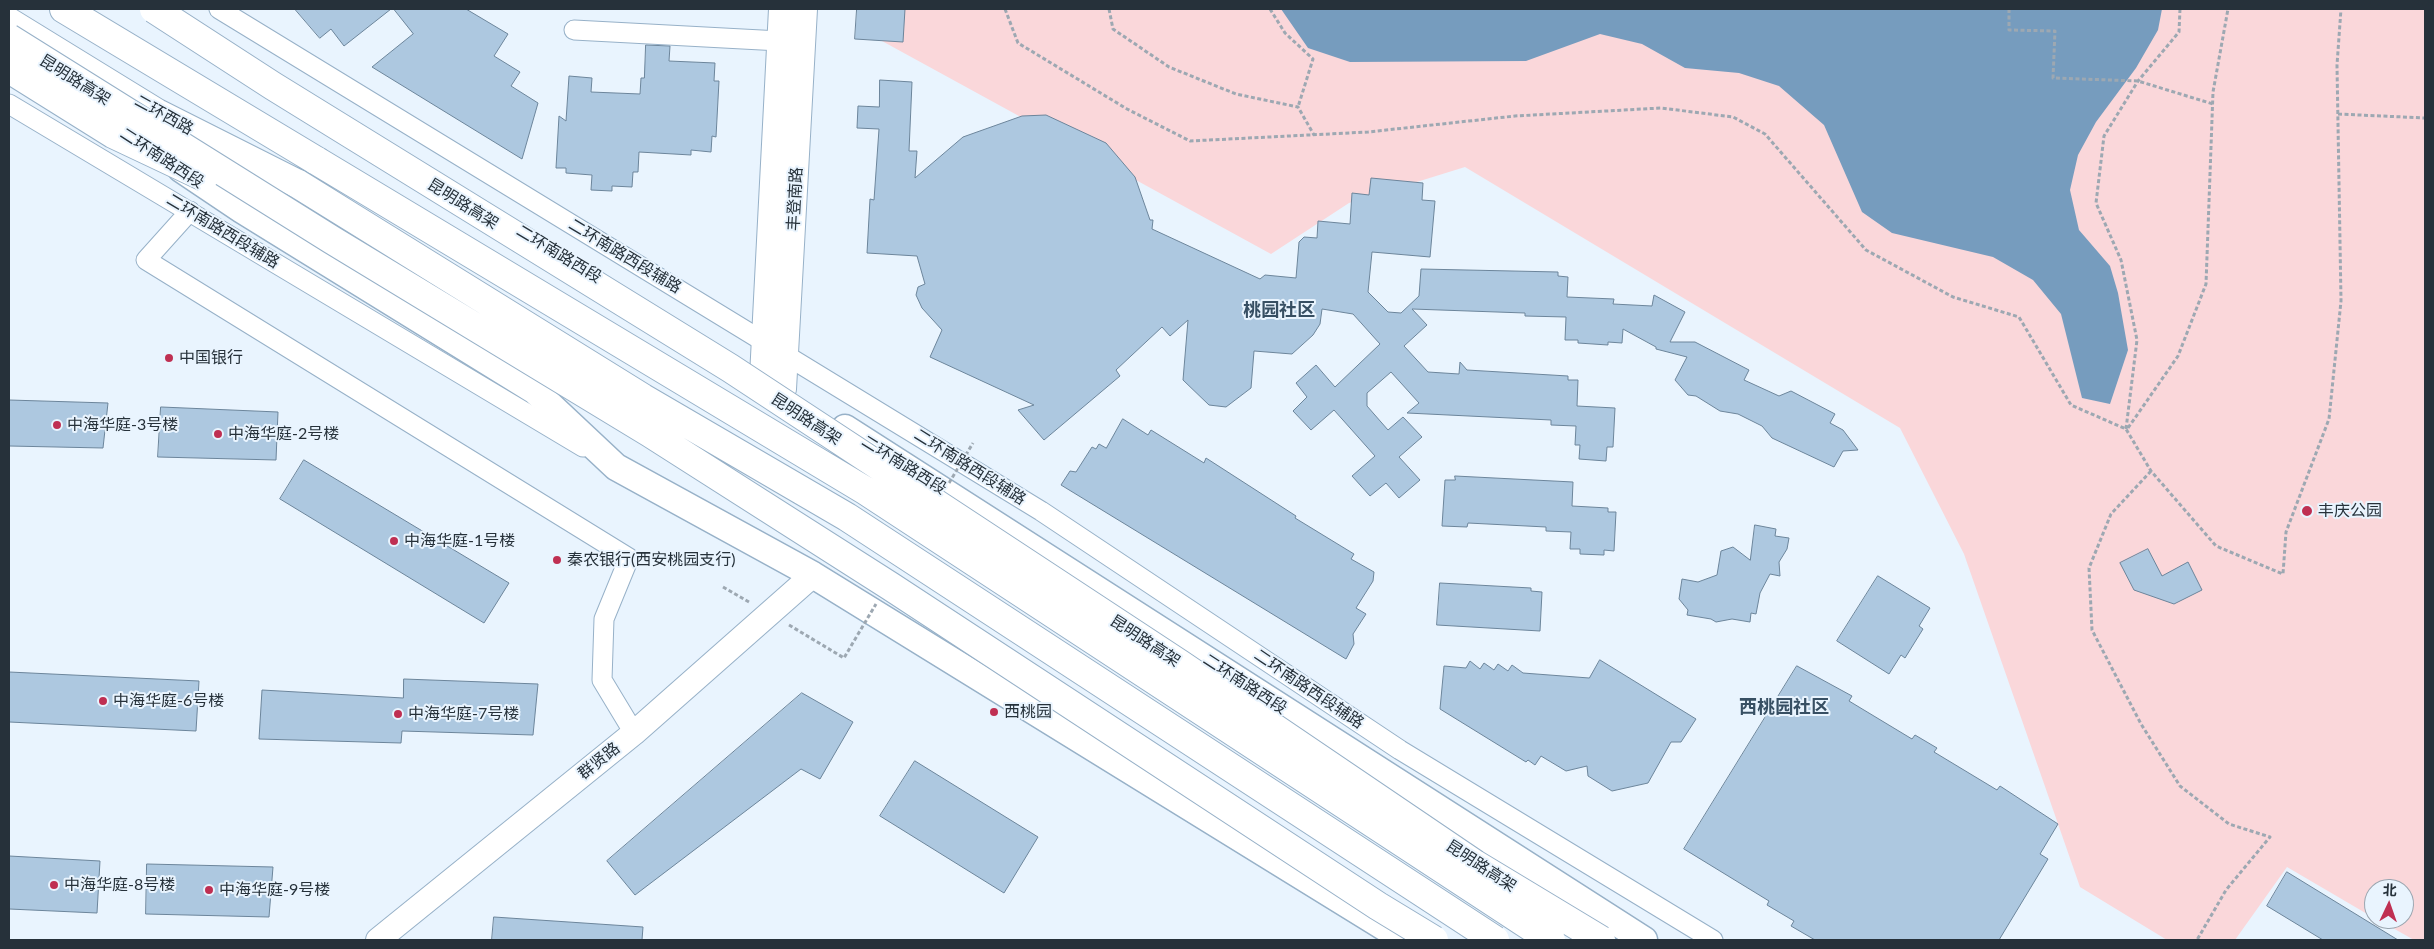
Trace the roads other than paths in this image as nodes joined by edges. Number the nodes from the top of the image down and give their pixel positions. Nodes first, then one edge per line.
1 (64, 9) edge
2 (154, 9) edge
3 (219, 9) edge
4 (781, 9) edge
5 (805, 9) edge
6 (9, 22) edge
7 (574, 30) dead end
8 (9, 38) edge
9 (780, 41) junction
10 (9, 62) edge
11 (9, 68) edge
12 (9, 104) edge
13 (190, 211) junction
14 (332, 240) junction
15 (764, 341) junction
16 (786, 354) junction
17 (762, 376) junction
18 (784, 389) junction
19 (616, 467) junction
20 (813, 575) junction
21 (634, 733) junction
22 (378, 940) edge
23 (1405, 940) edge
24 (1434, 940) edge
25 (1495, 940) edge
26 (1551, 940) edge
27 (1601, 940) edge
28 (1644, 940) edge
29 (1713, 940) edge

1 - 26 highway, bridge
2 - 17 main road, 二环南路西段
2 - 27 highway, 昆明路高架, bridge
3 - 15 street, 二环南路西段辅路
4 - 9 street, 丰登南路
5 - 16 street, 丰登南路
6 - 25 highway, 二环西路, bridge
7 - 9 street
8 - 14 highway, 昆明路高架, bridge
9 - 15 street, 丰登南路
10 - 19 main road, 二环南路西段
11 - 14 highway, bridge
12 - 13 street, 二环南路西段辅路
13 - 19 street, 二环南路西段辅路
13 - 21 street
14 - 24 highway, 昆明路高架, bridge
15 - 16 street, 二环南路西段辅路
15 - 17 street, 丰登南路
16 - 18 street, 丰登南路
16 - 29 street, 二环南路西段辅路
17 - 18 main road, 二环南路西段
18 - 28 main road, 二环南路西段
19 - 20 main road, 二环南路西段
20 - 21 street, 群贤路
20 - 23 main road, 二环南路西段
21 - 22 street, 群贤路

